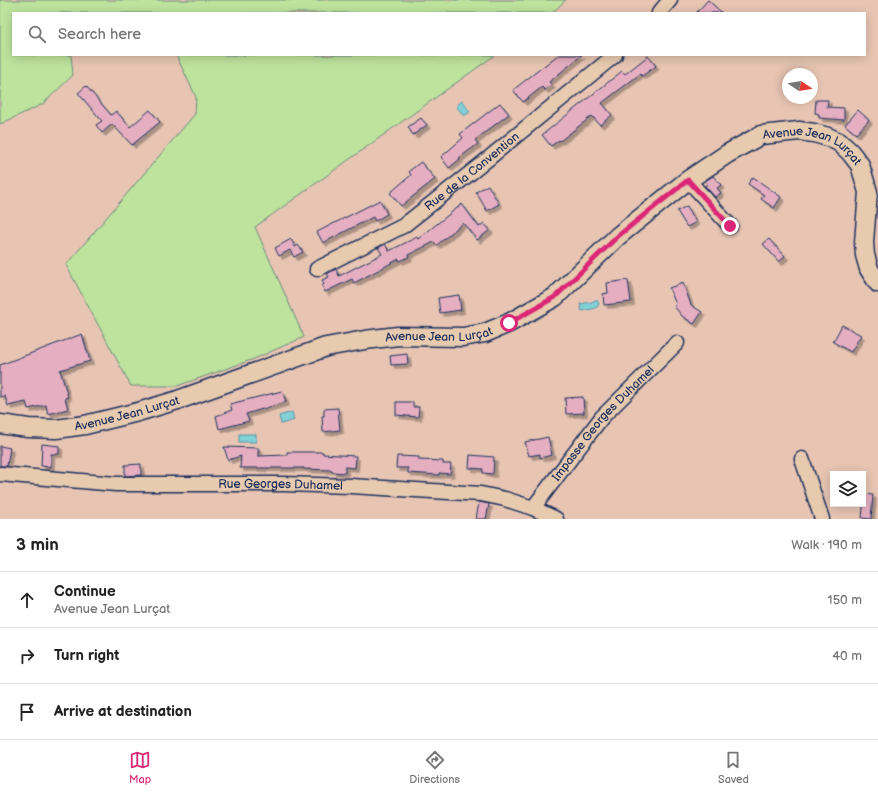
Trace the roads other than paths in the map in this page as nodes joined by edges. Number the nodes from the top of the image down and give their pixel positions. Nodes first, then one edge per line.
1 (670, 0) edge
2 (661, 12) edge
3 (614, 56) edge
4 (688, 180) junction
5 (730, 226) dead end
6 (317, 269) dead end
7 (878, 283) edge
8 (677, 343) dead end
9 (0, 424) edge
10 (802, 459) dead end
11 (0, 474) edge
12 (533, 508) junction
13 (556, 519) edge
14 (822, 519) edge

1 - 2 street
3 - 6 street, Rue de la Convention
4 - 5 street
4 - 7 main road, Avenue Jean Lurçat
4 - 9 main road, Avenue Jean Lurçat
8 - 12 street, Impasse Georges Duhamel
10 - 14 street
11 - 12 street, Rue Georges Duhamel
12 - 13 street, Rue Georges Duhamel

